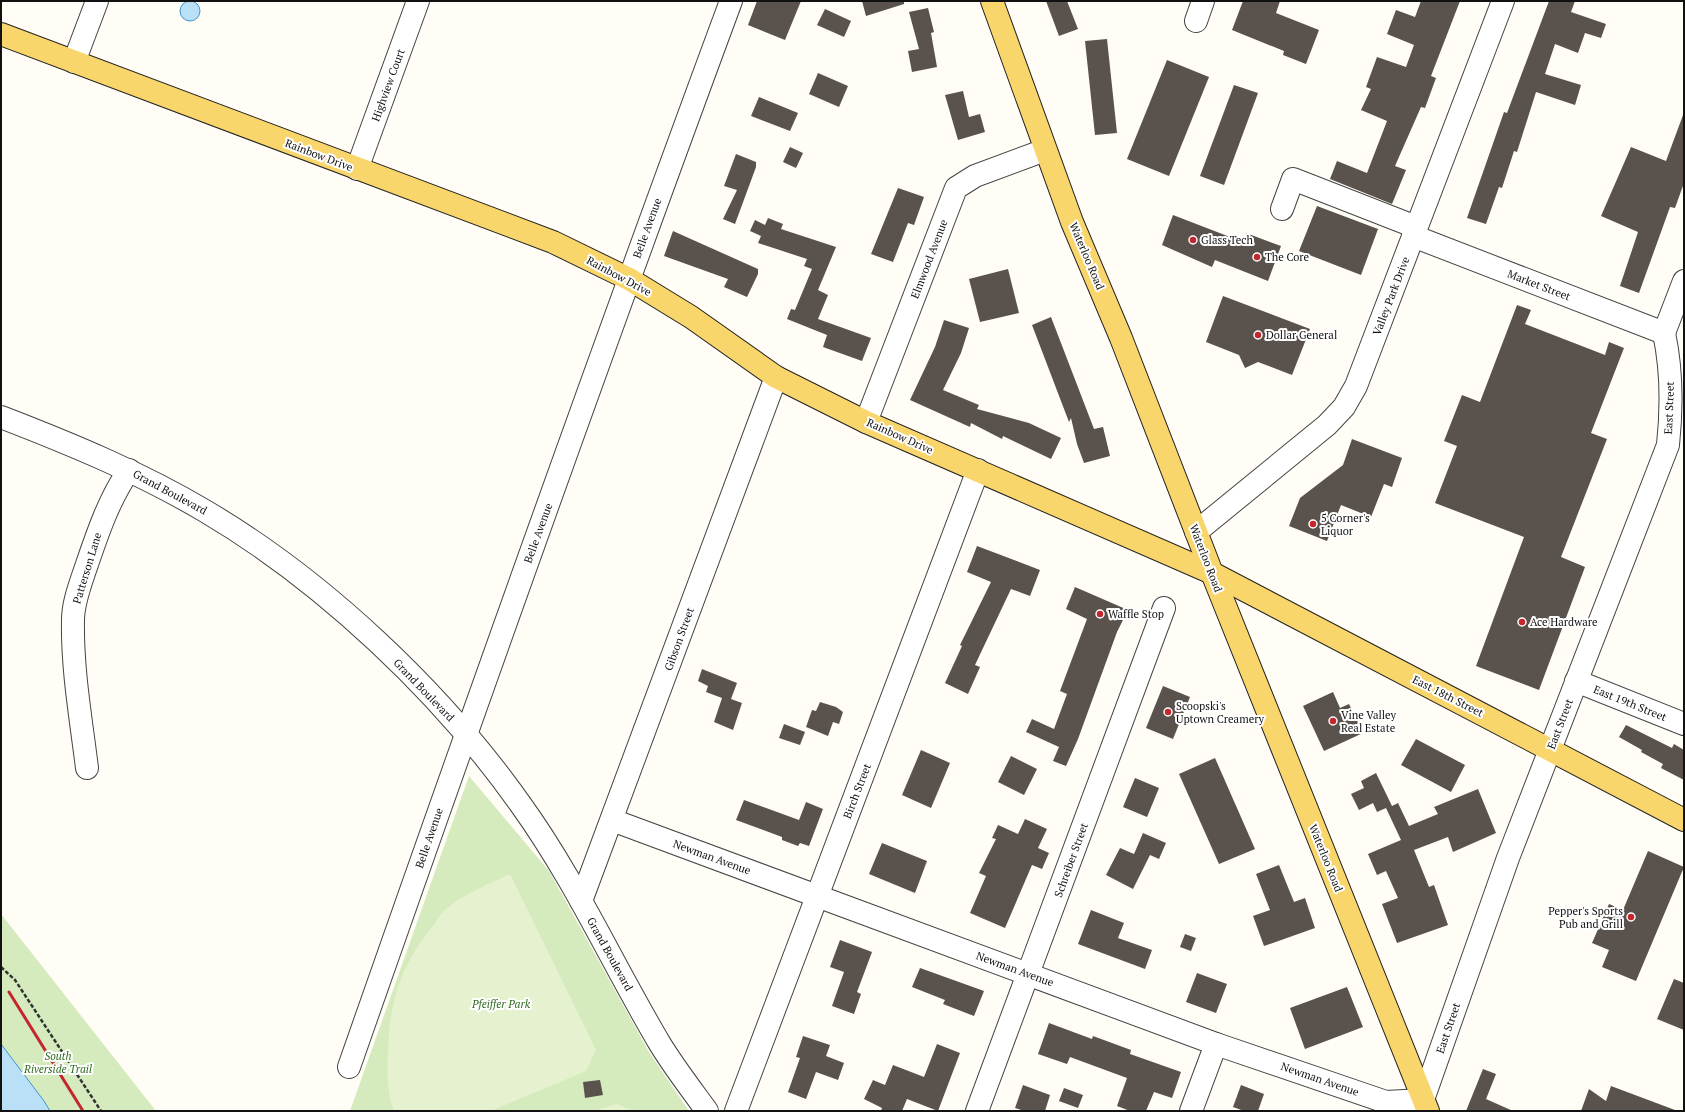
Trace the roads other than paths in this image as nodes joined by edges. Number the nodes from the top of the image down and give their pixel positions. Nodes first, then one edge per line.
1 (96, 1) edge
2 (418, 1) edge
3 (731, 1) edge
4 (992, 1) edge
5 (1204, 1) edge
6 (1503, 1) edge
7 (1196, 21) dead end
8 (1, 34) edge
9 (74, 62) junction
10 (1045, 150) junction
11 (357, 169) junction
12 (1282, 209) dead end
13 (1415, 232) junction
14 (629, 279) junction
15 (1684, 281) edge
16 (1671, 340) edge
17 (776, 377) junction
18 (1, 418) edge
19 (866, 422) junction
20 (129, 470) junction
21 (978, 470) junction
22 (1196, 532) junction
23 (1212, 573) junction
24 (1164, 608) dead end
25 (1576, 681) junction
26 (1684, 724) edge
27 (465, 734) junction
28 (1550, 749) junction
29 (87, 768) dead end
30 (612, 820) junction
31 (1684, 820) edge
32 (818, 896) junction
33 (581, 901) junction
34 (1028, 974) junction
35 (1216, 1044) junction
36 (349, 1067) dead end
37 (1423, 1107) edge
38 (707, 1111) edge
39 (736, 1111) edge
40 (977, 1111) edge
41 (1191, 1111) edge

1 - 9 street
2 - 11 street, Highview Court
3 - 14 street, Belle Avenue
4 - 10 main road, Waterloo Road
5 - 7 street
6 - 13 street, Valley Park Drive
8 - 9 main road, Rainbow Drive
9 - 11 main road, Rainbow Drive
10 - 19 street, Elmwood Avenue
10 - 22 main road, Waterloo Road
11 - 14 main road, Rainbow Drive
12 - 13 street, Market Street
13 - 16 street, Market Street
13 - 22 street, Valley Park Drive
14 - 17 main road, Rainbow Drive
14 - 27 street, Belle Avenue
15 - 16 street
16 - 25 street, East Street
17 - 19 main road, Rainbow Drive
17 - 30 street, Gibson Street
18 - 20 street, Grand Boulevard
19 - 21 main road, Rainbow Drive
20 - 27 street, Grand Boulevard
20 - 29 street, Patterson Lane
21 - 23 main road, Rainbow Drive
21 - 32 street, Birch Street
22 - 23 main road, Waterloo Road
23 - 28 main road, East 18th Street
23 - 37 main road, Waterloo Road
24 - 34 street, Schreiber Street
25 - 26 street, East 19th Street
25 - 28 street, East Street
27 - 33 street, Grand Boulevard
27 - 36 street, Belle Avenue
28 - 31 main road, East 18th Street
28 - 37 street, East Street
30 - 32 street, Newman Avenue
30 - 33 street, Gibson Street
32 - 34 street, Newman Avenue
32 - 39 street, Birch Street
33 - 38 street, Grand Boulevard
34 - 35 street, Newman Avenue
34 - 40 street, Schreiber Street
35 - 37 street, Newman Avenue
35 - 41 street

